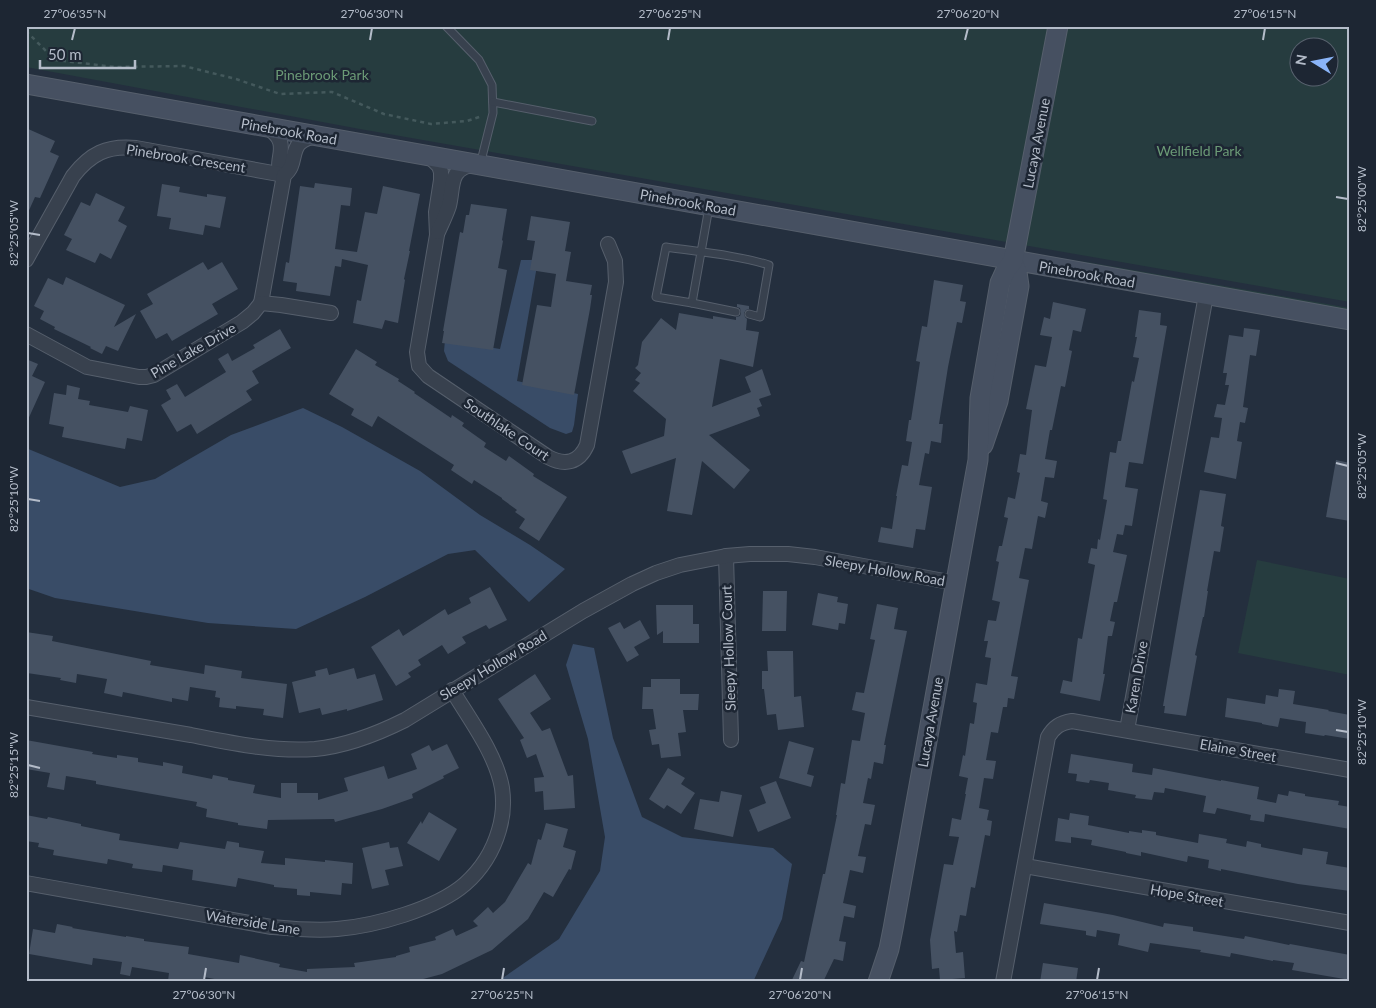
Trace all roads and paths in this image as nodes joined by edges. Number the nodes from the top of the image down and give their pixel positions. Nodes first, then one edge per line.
1 (446, 26) edge
2 (1058, 26) edge
3 (26, 31) edge
4 (26, 84) edge
5 (493, 102) junction
6 (493, 113) junction
7 (592, 121) dead end
8 (265, 127) junction
9 (318, 136) junction
10 (430, 157) junction
11 (477, 165) junction
12 (284, 175) junction
13 (710, 206) junction
14 (437, 234) junction
15 (608, 244) dead end
16 (701, 252) junction
17 (26, 260) edge
18 (1013, 261) junction
19 (1206, 295) junction
20 (692, 302) junction
21 (261, 303) junction
22 (736, 312) dead end
23 (331, 313) dead end
24 (749, 314) dead end
25 (1350, 320) edge
26 (26, 334) edge
27 (726, 556) junction
28 (955, 583) junction
29 (452, 690) junction
30 (26, 707) edge
31 (1127, 730) junction
32 (731, 740) dead end
33 (1350, 770) edge
34 (1025, 866) junction
35 (26, 883) edge
36 (1350, 923) edge
37 (878, 982) edge
38 (1003, 982) edge

1 - 5 lane
2 - 18 street, Lucaya Avenue
3 - 6 path
4 - 8 street, Pinebrook Road
5 - 6 lane
5 - 7 lane
6 - 11 lane
8 - 9 street, Pinebrook Road
8 - 12 street
9 - 10 street, Pinebrook Road
9 - 12 street
10 - 11 street, Pinebrook Road
10 - 14 street, Southlake Court
11 - 13 street, Pinebrook Road
11 - 14 street, Southlake Court
12 - 17 street, Pinebrook Crescent
12 - 21 street
13 - 16 lane
13 - 18 street, Pinebrook Road
14 - 15 street, Southlake Court
16 - 20 lane
16 - 20 lane
16 - 24 lane
18 - 19 street, Pinebrook Road
18 - 28 street, Lucaya Avenue
19 - 25 street, Pinebrook Road
19 - 31 street, Karen Drive
20 - 22 lane
21 - 23 street
21 - 26 street, Pine Lake Drive
27 - 28 street, Sleepy Hollow Road
27 - 29 street, Sleepy Hollow Road
27 - 32 street, Sleepy Hollow Court
28 - 37 street, Lucaya Avenue
29 - 30 street, Sleepy Hollow Road
29 - 35 street, Waterside Lane
31 - 33 street, Elaine Street
31 - 34 street, Karen Drive
34 - 36 street, Hope Street
34 - 38 street, Karen Drive

